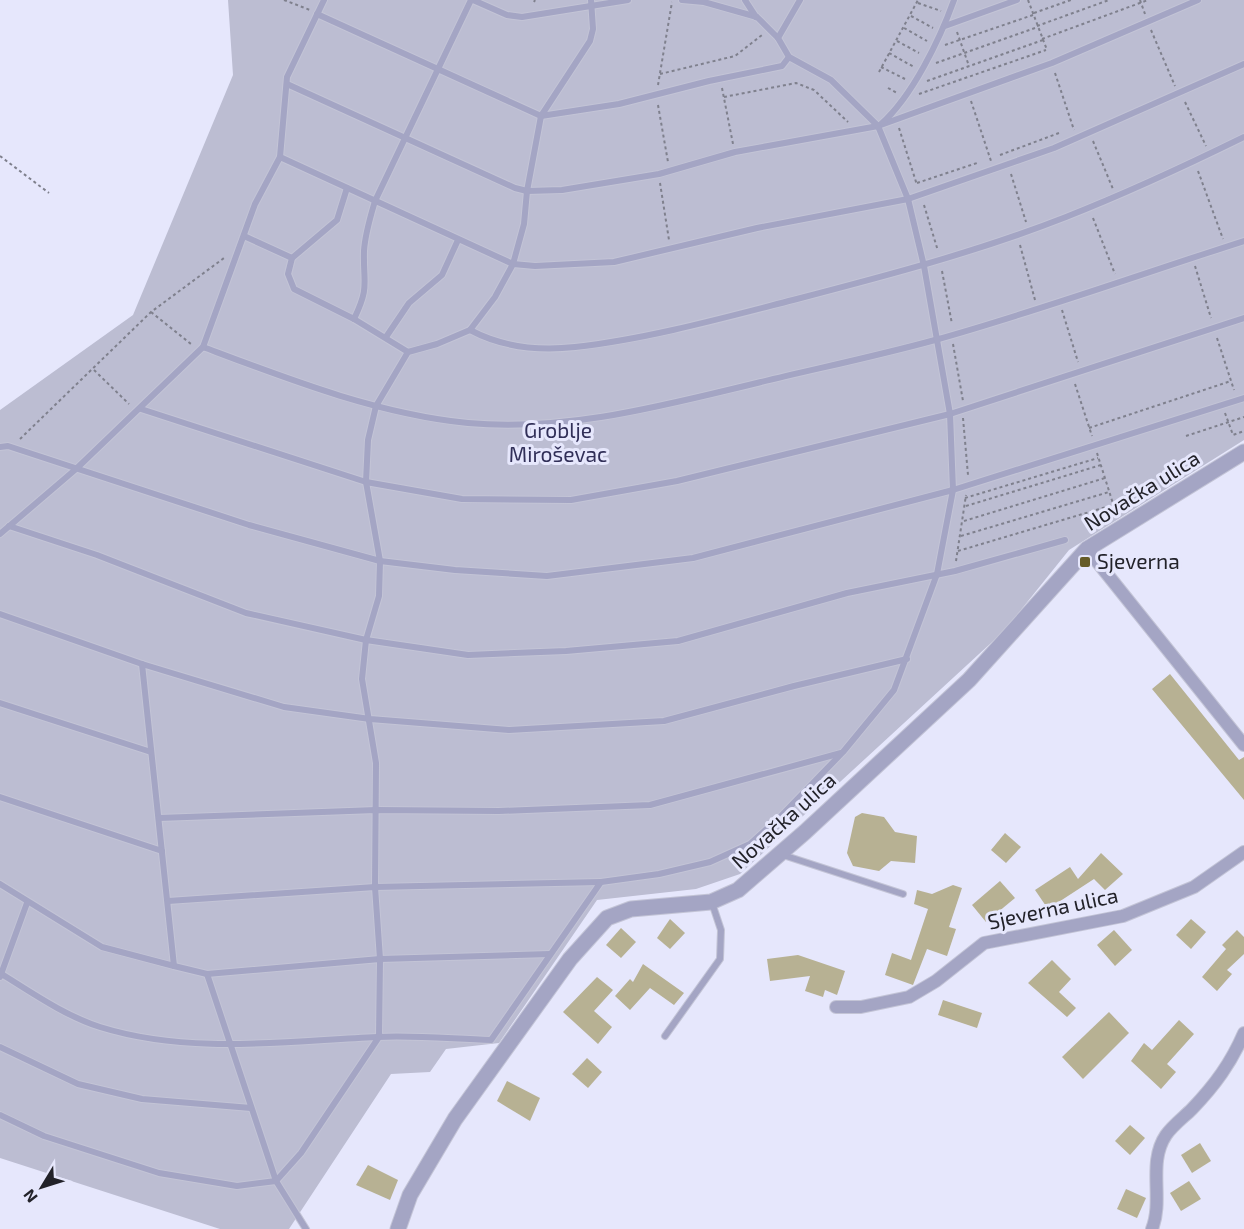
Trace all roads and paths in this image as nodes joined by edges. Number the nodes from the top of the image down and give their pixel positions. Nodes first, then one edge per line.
1 (285, 0) edge
2 (324, 0) edge
3 (472, 0) edge
4 (628, 0) edge
5 (682, 0) edge
6 (745, 0) edge
7 (800, 0) edge
8 (954, 0) edge
9 (1017, 0) edge
10 (1071, 0) edge
11 (1110, 0) edge
12 (1148, 0) edge
13 (1198, 0) edge
14 (705, 1) edge
15 (918, 1) edge
16 (1140, 1) edge
17 (591, 3) edge
18 (317, 14) junction
19 (950, 14) junction
20 (911, 16) junction
21 (757, 17) junction
22 (954, 22) junction
23 (1148, 22) junction
24 (945, 26) junction
25 (904, 28) junction
26 (769, 30) junction
27 (941, 33) junction
28 (778, 38) junction
29 (897, 41) junction
30 (960, 41) junction
31 (934, 45) junction
32 (1046, 50) dead end
33 (889, 53) junction
34 (964, 53) junction
35 (789, 57) junction
36 (927, 58) junction
37 (1244, 64) edge
38 (969, 66) junction
39 (881, 67) junction
40 (438, 69) junction
41 (920, 69) junction
42 (879, 72) dead end
43 (660, 74) dead end
44 (720, 78) junction
45 (912, 83) junction
46 (287, 84) junction
47 (888, 88) dead end
48 (969, 93) junction
49 (1180, 93) junction
50 (904, 96) junction
51 (724, 97) dead end
52 (541, 116) junction
53 (878, 126) junction
54 (856, 130) junction
55 (1063, 132) dead end
56 (1090, 133) junction
57 (1244, 137) edge
58 (407, 138) junction
59 (735, 152) junction
60 (1209, 154) junction
61 (0, 156) edge
62 (280, 157) junction
63 (990, 159) junction
64 (1194, 161) junction
65 (980, 162) dead end
66 (1008, 165) junction
67 (994, 170) junction
68 (659, 174) junction
69 (917, 183) dead end
70 (347, 188) junction
71 (527, 191) junction
72 (49, 193) dead end
73 (1116, 197) junction
74 (908, 199) junction
75 (375, 201) junction
76 (1089, 208) junction
77 (1029, 231) junction
78 (1018, 235) junction
79 (244, 236) junction
80 (458, 240) junction
81 (1244, 241) edge
82 (241, 246) junction
83 (1226, 247) junction
84 (670, 249) junction
85 (292, 258) junction
86 (513, 264) junction
87 (924, 266) junction
88 (1119, 282) junction
89 (1059, 302) junction
90 (1037, 309) junction
91 (151, 312) junction
92 (1244, 318) edge
93 (354, 319) junction
94 (470, 330) junction
95 (386, 337) junction
96 (938, 339) junction
97 (201, 349) junction
98 (408, 352) junction
99 (94, 370) junction
100 (1082, 373) junction
101 (1231, 381) dead end
102 (1244, 398) edge
103 (1222, 405) junction
104 (376, 406) junction
105 (139, 411) junction
106 (950, 414) junction
107 (1244, 417) edge
108 (1228, 422) junction
109 (1089, 428) dead end
110 (1244, 431) edge
111 (1186, 436) dead end
112 (0, 447) edge
113 (12, 447) junction
114 (1244, 452) edge
115 (1099, 458) dead end
116 (1101, 465) dead end
117 (76, 469) junction
118 (1105, 478) dead end
119 (366, 482) junction
120 (1109, 492) dead end
121 (952, 493) junction
122 (1113, 505) dead end
123 (966, 506) dead end
124 (963, 521) dead end
125 (9, 526) junction
126 (0, 534) edge
127 (961, 536) dead end
128 (1065, 540) dead end
129 (1087, 549) junction
130 (958, 551) dead end
131 (380, 561) junction
132 (937, 573) junction
133 (0, 614) edge
134 (366, 640) junction
135 (907, 659) junction
136 (142, 664) junction
137 (0, 703) edge
138 (370, 719) junction
139 (1244, 745) edge
140 (152, 752) junction
141 (843, 752) junction
142 (0, 797) edge
143 (376, 810) junction
144 (159, 818) junction
145 (162, 851) junction
146 (1244, 852) edge
147 (780, 854) junction
148 (601, 882) junction
149 (0, 885) edge
150 (375, 887) junction
151 (903, 894) dead end
152 (168, 901) junction
153 (711, 902) junction
154 (27, 903) junction
155 (550, 954) junction
156 (380, 959) junction
157 (174, 966) junction
158 (207, 974) junction
159 (0, 975) edge
160 (836, 1007) dead end
161 (1244, 1033) edge
162 (665, 1036) dead end
163 (379, 1037) junction
164 (232, 1046) junction
165 (0, 1047) edge
166 (251, 1108) junction
167 (0, 1115) edge
168 (276, 1181) junction
169 (306, 1229) edge
170 (398, 1229) edge
171 (1152, 1229) edge

1 - 18 path
2 - 18 lane
3 - 17 lane
3 - 40 lane
4 - 17 lane
5 - 14 lane
6 - 21 lane
7 - 28 lane
8 - 19 lane
9 - 22 lane
10 - 30 path
11 - 34 path
12 - 16 path
13 - 23 lane
14 - 21 lane
15 - 19 path
15 - 20 path
16 - 23 path
16 - 38 path
17 - 52 lane
18 - 40 lane
18 - 46 lane
19 - 24 lane
20 - 25 path
20 - 27 path
21 - 26 lane
22 - 24 lane
22 - 30 path
23 - 48 lane
23 - 49 path
24 - 27 lane
25 - 29 path
25 - 31 path
26 - 28 lane
26 - 43 path
27 - 31 lane
28 - 35 lane
29 - 33 path
29 - 36 path
30 - 31 path
30 - 34 path
31 - 36 lane
32 - 50 path
33 - 39 path
33 - 41 path
34 - 38 path
34 - 41 path
35 - 44 lane
35 - 53 lane
36 - 41 lane
37 - 49 lane
38 - 45 path
39 - 42 path
39 - 45 path
40 - 52 lane
40 - 58 lane
41 - 45 lane
44 - 52 lane
44 - 59 path
45 - 50 lane
46 - 58 lane
46 - 62 lane
47 - 50 path
48 - 53 lane
48 - 63 path
49 - 56 lane
49 - 60 path
50 - 53 lane
51 - 54 path
52 - 71 lane
53 - 54 lane
53 - 74 lane
54 - 59 lane
55 - 63 path
56 - 66 lane
56 - 73 path
57 - 60 lane
58 - 71 lane
58 - 75 lane
59 - 68 lane
60 - 64 lane
61 - 72 path
62 - 70 lane
62 - 79 lane
63 - 67 path
64 - 73 lane
64 - 83 path
65 - 69 path
66 - 67 lane
66 - 77 path
67 - 74 lane
68 - 71 lane
68 - 84 path
70 - 75 lane
70 - 85 lane
71 - 86 lane
73 - 76 lane
74 - 84 lane
74 - 87 lane
75 - 80 lane
75 - 93 lane
76 - 77 lane
76 - 88 path
77 - 78 lane
78 - 87 lane
78 - 90 path
79 - 82 lane
79 - 85 lane
80 - 86 lane
80 - 95 lane
81 - 83 lane
82 - 91 path
82 - 97 lane
83 - 88 lane
84 - 86 lane
85 - 93 lane
86 - 94 lane
87 - 94 lane
87 - 96 lane
88 - 89 lane
89 - 90 lane
89 - 100 path
90 - 96 lane
91 - 97 path
91 - 99 path
92 - 100 lane
93 - 95 lane
94 - 98 lane
95 - 98 lane
96 - 104 lane
96 - 106 lane
97 - 104 lane
97 - 105 lane
98 - 104 lane
99 - 105 path
99 - 113 path
100 - 106 lane
101 - 109 path
102 - 103 lane
103 - 108 path
103 - 121 lane
104 - 119 lane
105 - 117 lane
105 - 119 lane
106 - 119 lane
106 - 121 lane
107 - 108 path
108 - 110 path
108 - 111 path
112 - 113 lane
113 - 117 lane
114 - 129 street, Novačka ulica
115 - 121 path
116 - 123 path
117 - 125 lane
117 - 131 lane
118 - 124 path
119 - 131 lane
120 - 127 path
121 - 131 lane
121 - 132 lane
122 - 130 path
125 - 126 lane
125 - 134 lane
128 - 132 lane
129 - 139 street
129 - 147 street, Novačka ulica
131 - 134 lane
132 - 134 lane
132 - 135 lane
133 - 136 lane
134 - 138 lane
135 - 138 lane
135 - 141 lane
136 - 138 lane
136 - 140 lane
137 - 140 lane
138 - 143 lane
140 - 144 lane
141 - 143 lane
141 - 148 lane
142 - 145 lane
143 - 144 lane
143 - 150 lane
144 - 145 lane
145 - 152 lane
146 - 160 street, Sjeverna ulica
147 - 151 lane
147 - 153 street, Novačka ulica
148 - 150 lane
148 - 155 lane
149 - 154 lane
150 - 152 lane
150 - 156 lane
152 - 157 lane
153 - 162 lane
153 - 170 street, Novačka ulica
154 - 157 lane
154 - 159 lane
155 - 156 lane
155 - 163 lane
156 - 158 lane
156 - 163 lane
157 - 158 lane
158 - 164 lane
159 - 164 lane
161 - 171 street
163 - 164 lane
163 - 168 lane
164 - 166 lane
165 - 166 lane
166 - 168 lane
167 - 168 lane
168 - 169 lane

